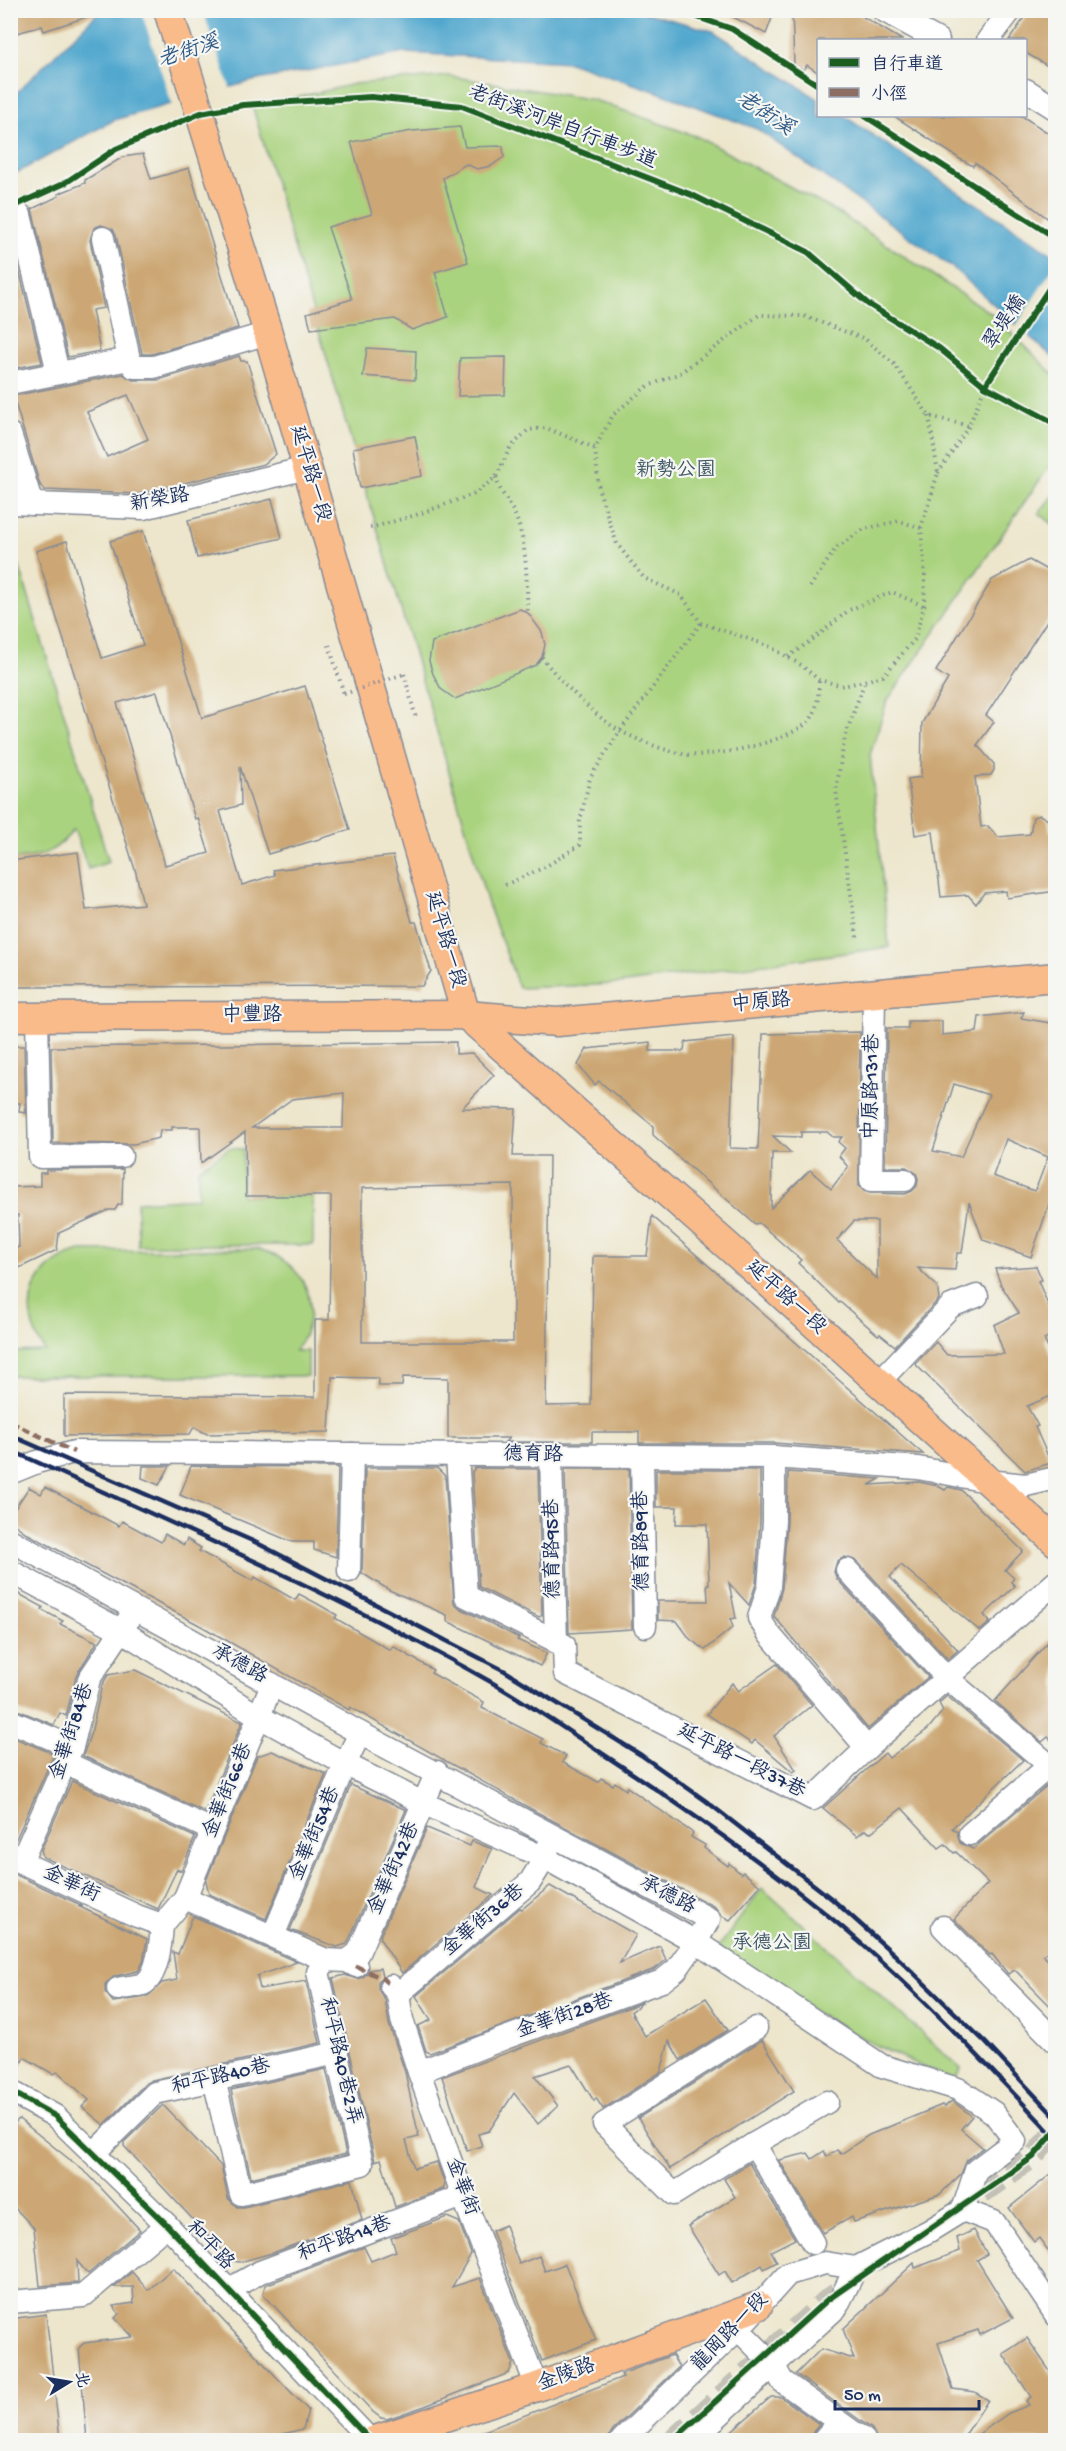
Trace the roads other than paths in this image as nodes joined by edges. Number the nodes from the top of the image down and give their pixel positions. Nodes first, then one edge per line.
1 (168, 10) edge
2 (883, 10) edge
3 (1011, 10) edge
4 (936, 39) edge
5 (989, 39) edge
6 (1027, 91) edge
7 (1056, 109) edge
8 (20, 215) dead end
9 (103, 238) dead end
10 (268, 333) junction
11 (129, 359) junction
12 (58, 372) junction
13 (10, 383) edge
14 (10, 434) edge
15 (307, 468) junction
16 (21, 504) edge
17 (1056, 977) edge
18 (874, 993) junction
19 (466, 1016) junction
20 (24, 1017) edge
21 (122, 1155) dead end
22 (905, 1180) dead end
23 (977, 1296) dead end
24 (879, 1382) junction
25 (352, 1454) junction
26 (457, 1455) junction
27 (551, 1456) junction
28 (642, 1456) junction
29 (774, 1457) junction
30 (10, 1473) edge
31 (1056, 1478) edge
32 (987, 1481) junction
33 (10, 1540) edge
34 (1056, 1542) edge
35 (847, 1570) dead end
36 (10, 1571) edge
37 (349, 1571) dead end
38 (1056, 1582) edge
39 (136, 1608) junction
40 (645, 1626) dead end
41 (122, 1631) junction
42 (556, 1642) junction
43 (946, 1677) junction
44 (272, 1684) junction
45 (260, 1716) junction
46 (15, 1723) dead end
47 (360, 1733) junction
48 (867, 1748) junction
49 (69, 1755) junction
50 (345, 1764) junction
51 (1052, 1768) edge
52 (437, 1772) junction
53 (425, 1804) junction
54 (213, 1830) junction
55 (970, 1834) dead end
56 (552, 1836) junction
57 (545, 1858) junction
58 (16, 1860) edge
59 (185, 1898) junction
60 (162, 1925) junction
61 (943, 1927) dead end
62 (273, 1936) junction
63 (696, 1942) junction
64 (343, 1962) junction
65 (118, 1989) dead end
66 (394, 1990) joint
67 (756, 2028) dead end
68 (1056, 2042) edge
69 (337, 2053) junction
70 (419, 2072) junction
71 (214, 2079) junction
72 (10, 2091) edge
73 (827, 2102) dead end
74 (754, 2144) junction
75 (94, 2153) junction
76 (463, 2196) junction
77 (963, 2210) junction
78 (167, 2225) junction
79 (813, 2243) dead end
80 (856, 2268) junction
81 (228, 2290) junction
82 (10, 2302) edge
83 (758, 2306) junction
84 (1056, 2315) edge
85 (738, 2329) junction
86 (773, 2364) junction
87 (537, 2387) junction
88 (838, 2423) junction
89 (373, 2440) edge
90 (622, 2440) edge
91 (693, 2440) edge
92 (822, 2440) edge
93 (864, 2440) edge

1 - 10 main road, 延平路一段
2 - 4 street
3 - 5 street
6 - 7 street
8 - 12 street
9 - 11 street
10 - 11 street
10 - 15 main road, 延平路一段
11 - 12 street
12 - 13 street
14 - 16 street
15 - 16 street, 新榮路
15 - 19 main road, 延平路一段
17 - 18 main road, 中原路
18 - 19 main road, 中原路
18 - 22 street, 中原路131巷
19 - 20 main road, 中豐路
19 - 24 main road, 延平路一段
20 - 21 street, 中豐路
23 - 24 street
24 - 32 main road, 延平路一段
25 - 26 street, 德育路
25 - 30 street, 德育路
25 - 37 street
26 - 27 street, 德育路
26 - 42 street
27 - 28 street, 德育路
27 - 42 street, 德育路95巷
28 - 29 street, 德育路
28 - 40 street, 德育路89巷
29 - 32 street, 德育路
29 - 48 street
31 - 32 street, 德育路
32 - 34 main road, 延平路一段
33 - 39 street, 承德路
35 - 43 street
36 - 41 street, 承德路
38 - 43 street, 延平路一段37巷
39 - 41 street, 金華街84巷
39 - 44 street, 承德路
41 - 45 street, 承德路
41 - 49 street, 金華街84巷
42 - 48 street, 延平路一段37巷
43 - 48 street, 延平路一段37巷
43 - 51 street
44 - 45 street, 金華街66巷
44 - 47 street, 承德路
45 - 50 street, 承德路
45 - 54 street, 金華街66巷
46 - 49 street
47 - 50 street, 金華街54巷
47 - 52 street, 承德路
49 - 54 street
49 - 58 street, 金華街84巷
50 - 53 street, 承德路
50 - 62 street, 金華街54巷
51 - 55 street
52 - 53 street, 金華街42巷
52 - 56 street, 承德路
53 - 57 street, 承德路
53 - 64 street, 金華街42巷
54 - 59 street, 金華街66巷
56 - 57 street, 金華街36巷
56 - 63 street, 承德路
57 - 63 street, 承德路
57 - 66 street, 金華街36巷
58 - 60 street, 金華街
59 - 60 street
59 - 62 street
60 - 65 street
61 - 68 street
62 - 64 street
63 - 70 street, 金華街28巷
63 - 77 street
64 - 69 street, 和平路40巷2弄
66 - 70 street, 金華街
67 - 74 street
69 - 71 street, 和平路40巷
69 - 71 street, 和平路40巷2弄
70 - 76 street, 金華街
71 - 75 street, 和平路40巷
72 - 75 street, 和平路
73 - 74 street
74 - 79 street
75 - 78 street, 和平路
76 - 81 street, 和平路14巷
76 - 87 street, 金華街
77 - 80 street
77 - 84 street
78 - 81 street, 和平路
78 - 82 street
80 - 83 street, 龍岡路一段
80 - 86 street
81 - 89 street, 和平路
83 - 85 street, 龍岡路一段
83 - 87 main road, 金陵路
85 - 86 street
85 - 90 street, 龍岡路一段
86 - 88 street
86 - 91 street
87 - 89 main road, 金陵路
88 - 92 street
88 - 93 street

